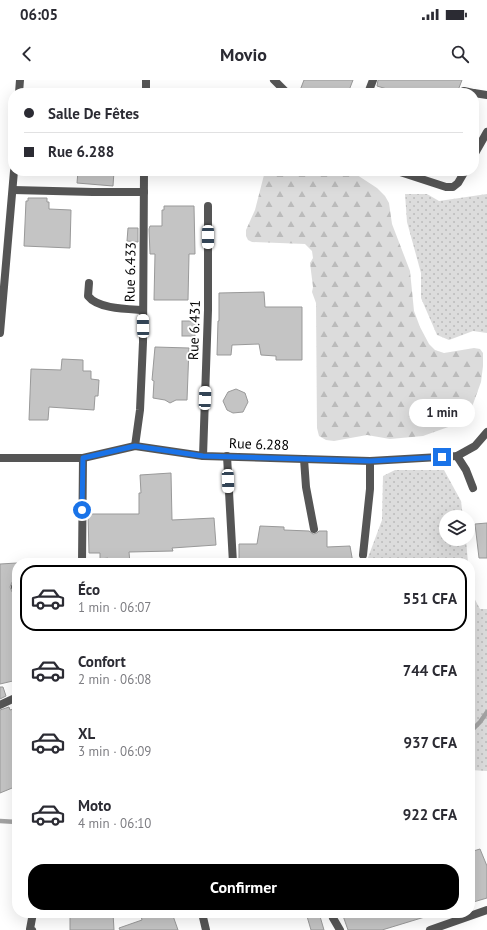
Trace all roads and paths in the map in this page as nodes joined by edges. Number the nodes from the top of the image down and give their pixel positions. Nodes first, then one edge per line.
1 (274, 80) edge
2 (282, 88) edge
3 (487, 132) edge
4 (479, 146) edge
5 (14, 176) edge
6 (144, 176) edge
7 (412, 176) edge
8 (462, 176) edge
9 (13, 190) junction
10 (144, 192) junction
11 (208, 206) dead end
12 (90, 283) dead end
13 (143, 310) junction
14 (0, 333) edge
15 (487, 432) edge
16 (135, 446) junction
17 (203, 456) junction
18 (227, 456) junction
19 (457, 456) junction
20 (0, 458) edge
21 (83, 458) junction
22 (304, 459) junction
23 (370, 461) junction
24 (472, 488) dead end
25 (314, 529) dead end
26 (363, 555) dead end
27 (82, 558) edge
28 (233, 558) edge
29 (12, 699) edge
30 (0, 705) edge
31 (487, 910) edge
32 (475, 916) edge
33 (32, 918) edge
34 (203, 918) edge
35 (334, 918) dead end
36 (471, 918) edge
37 (453, 927) edge
38 (31, 929) edge
39 (206, 930) edge
40 (340, 930) edge
41 (430, 930) edge

1 - 2 street
3 - 4 street
5 - 9 street
6 - 10 street, Rue 6.433
7 - 8 street
9 - 10 street
9 - 14 street
10 - 13 street, Rue 6.433
11 - 17 street, Rue 6.431
12 - 13 street
13 - 16 street, Rue 6.433
15 - 19 street, Rue 6.288
16 - 17 street, Rue 6.288
16 - 21 street, Rue 6.288
17 - 18 street, Rue 6.288
18 - 22 street, Rue 6.288
18 - 28 street
19 - 23 street, Rue 6.288
19 - 24 street
20 - 21 street, Rue 6.288
21 - 27 street
22 - 23 street, Rue 6.288
22 - 25 street
23 - 26 street
29 - 30 street
31 - 32 street
33 - 38 street
34 - 39 street
35 - 40 street
36 - 37 street
37 - 41 street

